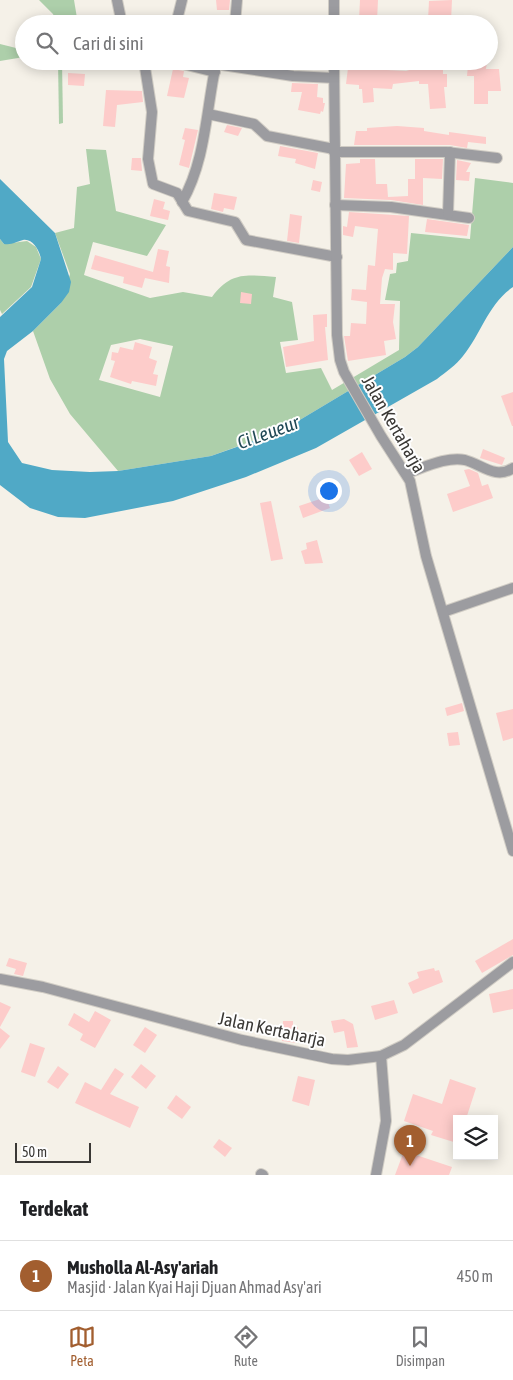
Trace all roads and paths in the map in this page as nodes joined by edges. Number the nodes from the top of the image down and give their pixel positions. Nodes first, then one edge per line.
1 (117, 0) edge
2 (182, 0) edge
3 (237, 0) edge
4 (334, 0) edge
5 (120, 15) edge
6 (178, 15) edge
7 (236, 15) edge
8 (334, 15) edge
9 (145, 70) edge
10 (207, 70) edge
11 (263, 70) edge
12 (334, 70) edge
13 (215, 72) joint
14 (334, 78) junction
15 (208, 114) junction
16 (334, 150) junction
17 (450, 152) junction
18 (497, 158) dead end
19 (182, 202) junction
20 (335, 205) junction
21 (448, 214) junction
22 (469, 218) dead end
23 (337, 257) junction
24 (513, 468) edge
25 (407, 473) junction
26 (513, 588) edge
27 (443, 612) junction
28 (513, 851) edge
29 (513, 962) edge
30 (0, 979) edge
31 (382, 1056) junction
32 (376, 1175) edge

1 - 5 street
2 - 6 street
3 - 7 street
4 - 8 street
9 - 19 street
10 - 13 street
11 - 14 street
12 - 14 street, Jalan Kertaharja
13 - 15 street
14 - 16 street, Jalan Kertaharja
15 - 16 street
15 - 19 street
16 - 17 street
16 - 20 street, Jalan Kertaharja
17 - 18 street
17 - 21 street
19 - 23 street
20 - 21 street
20 - 23 street, Jalan Kertaharja
21 - 22 street
23 - 25 street, Jalan Kertaharja
24 - 25 street
25 - 27 street, Jalan Kertaharja
26 - 27 street
27 - 28 street, Jalan Kertaharja
29 - 31 street, Jalan Kertaharja
30 - 31 street, Jalan Kertaharja
31 - 32 street

